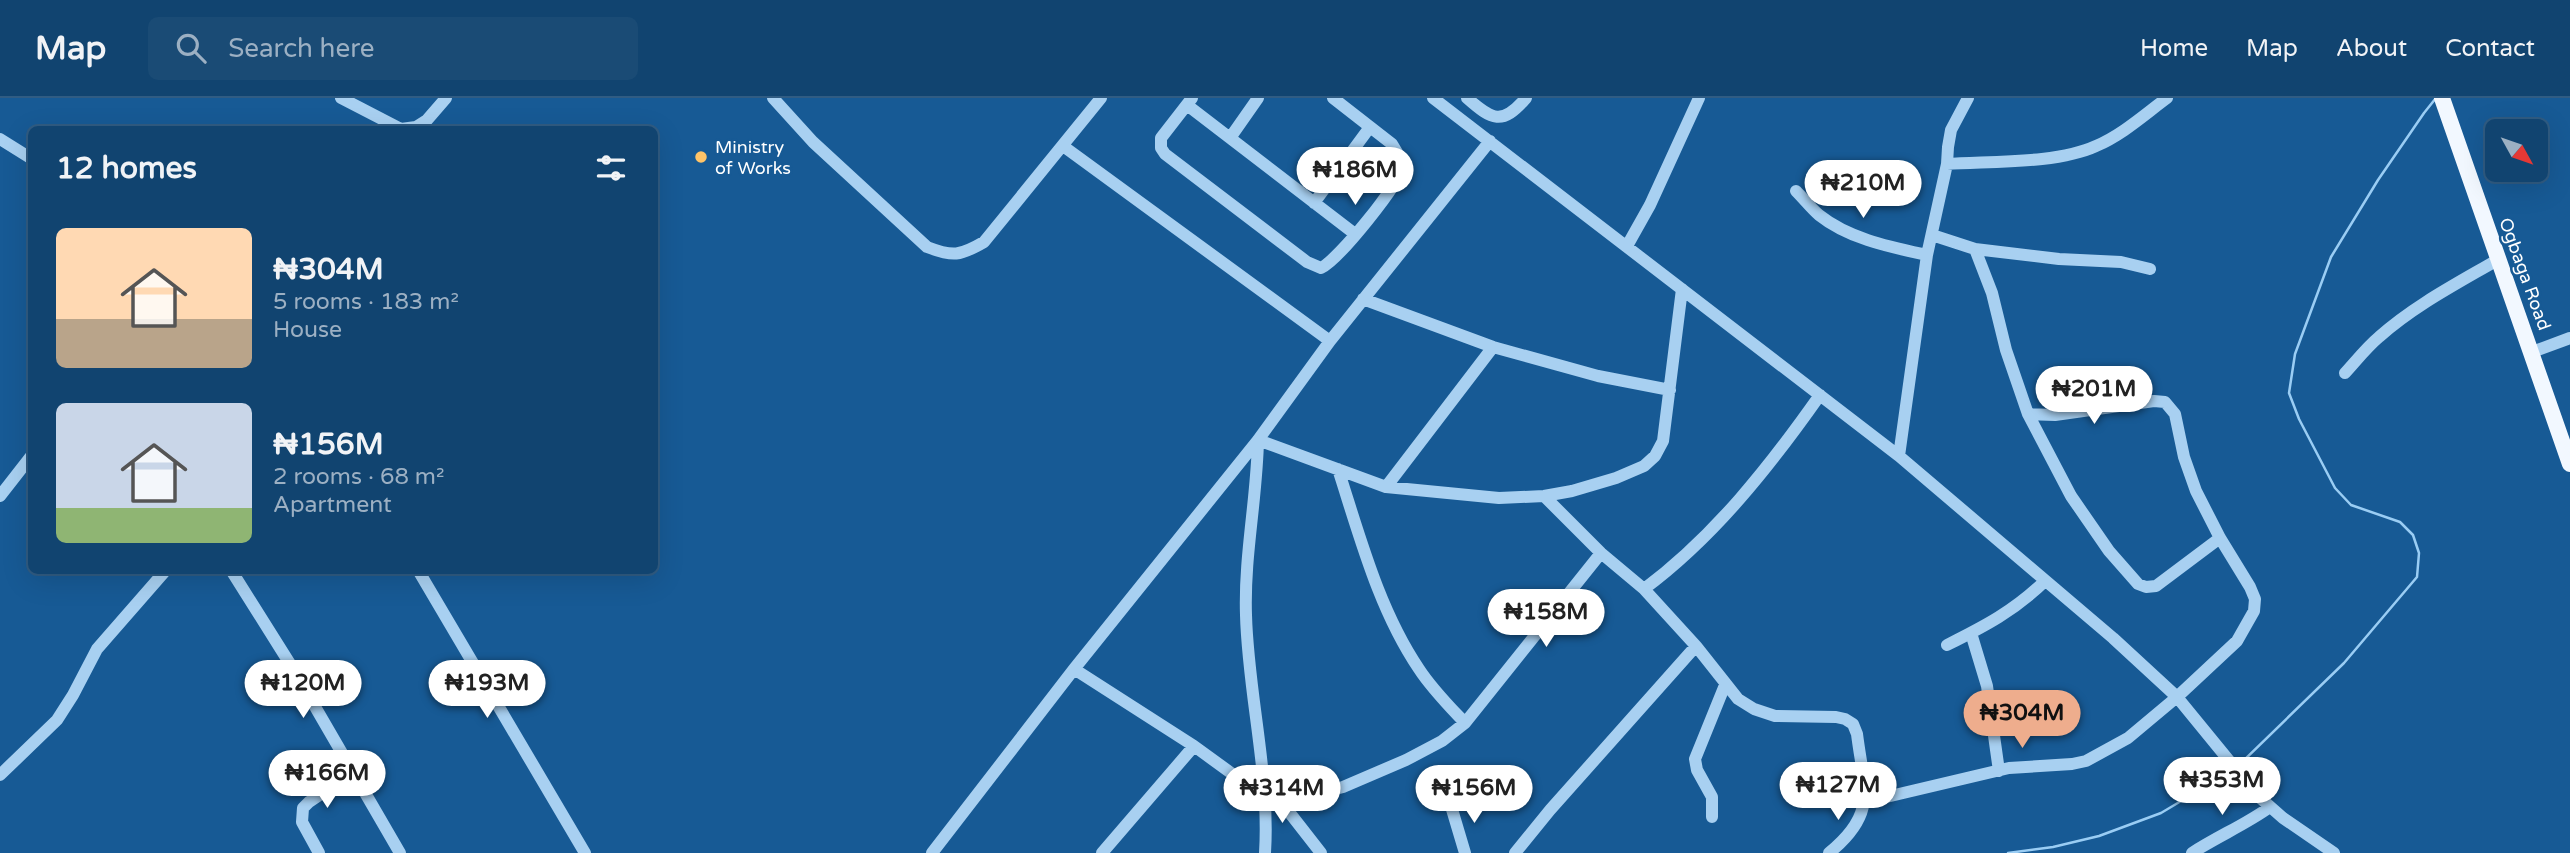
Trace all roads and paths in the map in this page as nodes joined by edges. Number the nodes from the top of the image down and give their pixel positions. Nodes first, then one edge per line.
1 (341, 98) edge
2 (446, 98) edge
3 (773, 98) edge
4 (1101, 98) edge
5 (1258, 98) edge
6 (1334, 98) edge
7 (1433, 98) edge
8 (1467, 98) edge
9 (1526, 98) edge
10 (1699, 98) edge
11 (1968, 98) edge
12 (2167, 98) edge
13 (1189, 101) edge
14 (2443, 102) edge
15 (395, 126) edge
16 (418, 126) edge
17 (1370, 127) junction
18 (1230, 138) junction
19 (0, 139) edge
20 (1490, 141) junction
21 (1063, 146) junction
22 (28, 156) edge
23 (1947, 164) junction
24 (1796, 191) dead end
25 (1314, 203) junction
26 (1355, 234) junction
27 (1932, 235) junction
28 (1626, 246) junction
29 (1975, 249) junction
30 (1927, 255) junction
31 (2499, 259) junction
32 (2150, 269) dead end
33 (1682, 289) junction
34 (1363, 299) junction
35 (2570, 338) edge
36 (1330, 341) junction
37 (1493, 347) junction
38 (2532, 352) junction
39 (2345, 373) dead end
40 (1671, 390) junction
41 (1820, 395) junction
42 (2028, 414) junction
43 (1258, 440) junction
44 (1899, 456) junction
45 (28, 460) edge
46 (2570, 464) edge
47 (1338, 470) junction
48 (1386, 487) junction
49 (0, 496) edge
50 (1544, 496) junction
51 (2220, 538) junction
52 (1601, 553) junction
53 (163, 574) edge
54 (234, 574) edge
55 (420, 574) edge
56 (2045, 581) junction
57 (1644, 589) junction
58 (1971, 633) junction
59 (1947, 645) dead end
60 (1696, 646) junction
61 (1074, 669) junction
62 (1725, 685) junction
63 (2177, 696) junction
64 (1465, 723) junction
65 (1194, 747) junction
66 (1999, 771) junction
67 (352, 773) junction
68 (0, 775) edge
69 (1264, 797) junction
70 (1865, 802) junction
71 (1282, 803) junction
72 (1451, 806) dead end
73 (2270, 807) junction
74 (1712, 817) dead end
75 (398, 852) edge
76 (318, 853) edge
77 (585, 853) edge
78 (932, 853) edge
79 (1102, 853) edge
80 (1265, 853) edge
81 (1321, 853) edge
82 (1465, 853) edge
83 (1515, 853) edge
84 (1829, 853) edge
85 (2192, 853) edge
86 (2334, 853) edge

1 - 15 street
2 - 16 street
3 - 21 street
4 - 21 street
5 - 18 street
6 - 17 street
7 - 20 street
8 - 9 street
10 - 28 street
11 - 23 street
12 - 23 street
13 - 18 street
13 - 26 street
14 - 31 main road, Ogbaga Road
17 - 25 street
17 - 26 street
18 - 25 street
19 - 22 street
20 - 28 street
20 - 34 street
21 - 36 street
23 - 27 street
24 - 30 street
25 - 26 street
27 - 29 street
27 - 30 street
28 - 33 street
29 - 32 street
29 - 42 street
30 - 44 street
31 - 38 main road, Ogbaga Road
31 - 39 street
33 - 40 street
33 - 41 street
34 - 36 street
34 - 37 street
35 - 38 street
36 - 43 street
37 - 40 street
37 - 48 street
38 - 46 main road, Ogbaga Road
40 - 50 street
41 - 44 street
41 - 57 street
42 - 51 street
42 - 51 street
43 - 47 street
43 - 61 street
43 - 69 street
44 - 56 street
45 - 49 street
47 - 48 street
47 - 64 street
48 - 50 street
50 - 52 street
51 - 63 street
52 - 57 street
52 - 64 street
53 - 68 street
54 - 67 street
55 - 77 street
56 - 58 street
56 - 63 street
57 - 60 street
58 - 59 street
58 - 66 street
60 - 62 street
60 - 83 street
61 - 65 street
61 - 78 street
62 - 70 street
62 - 74 street
63 - 66 street
63 - 73 street
64 - 71 street
65 - 69 street
65 - 79 street
66 - 70 street
67 - 75 street
67 - 76 street
69 - 71 street
69 - 80 street
70 - 84 street
71 - 81 street
72 - 82 street
73 - 85 street
73 - 86 street

